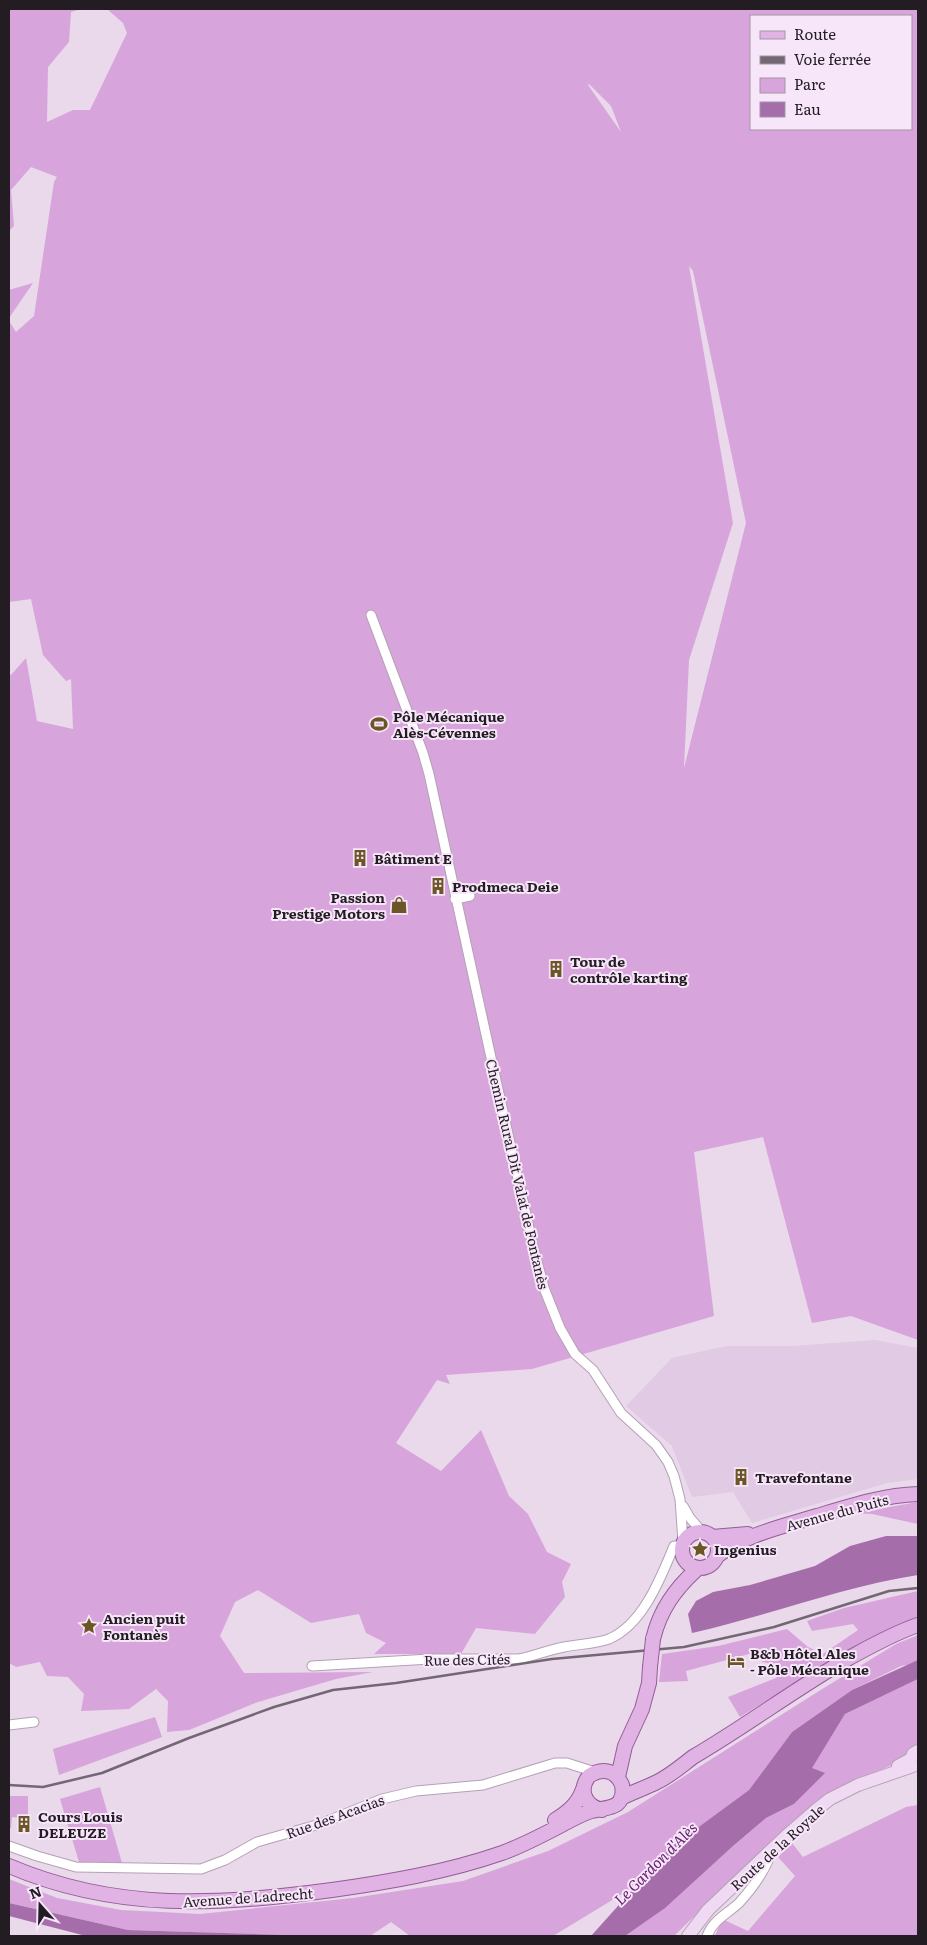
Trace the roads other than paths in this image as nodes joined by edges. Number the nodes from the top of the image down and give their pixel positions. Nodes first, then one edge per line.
1 (371, 614) dead end
2 (470, 896) dead end
3 (456, 899) junction
4 (918, 1494) edge
5 (680, 1499) junction
6 (707, 1534) junction
7 (756, 1534) junction
8 (682, 1548) junction
9 (717, 1556) junction
10 (697, 1569) junction
11 (669, 1599) junction
12 (918, 1625) edge
13 (312, 1666) dead end
14 (34, 1722) dead end
15 (9, 1725) edge
16 (625, 1746) junction
17 (692, 1757) junction
18 (915, 1761) edge
19 (577, 1767) junction
20 (591, 1778) junction
21 (619, 1779) junction
22 (621, 1798) junction
23 (602, 1810) junction
24 (9, 1846) edge
25 (767, 1854) junction
26 (9, 1866) edge
27 (460, 1866) junction
28 (688, 1936) edge
29 (707, 1936) edge

1 - 3 street, Chemin Rural Dit Valat de Fontanès
2 - 3 street
3 - 5 street, Chemin Rural Dit Valat de Fontanès
4 - 7 main road, Avenue du Puits
5 - 6 street, Chemin Rural Dit Valat de Fontanès
5 - 8 street, Chemin Rural Dit Valat de Fontanès
6 - 7 main road, Avenue du Puits
6 - 8 main road
6 - 9 main road
7 - 9 main road, Avenue du Puits
8 - 10 main road
8 - 11 main road
8 - 13 street, Rue des Cités
9 - 10 main road
10 - 11 main road
11 - 16 main road, bridge
12 - 17 main road
14 - 15 street
16 - 20 main road
16 - 21 main road
17 - 21 main road
17 - 22 main road
18 - 25 main road, Route de la Royale
19 - 20 street, Rue des Acacias
19 - 20 street
19 - 24 street, Rue des Acacias
20 - 21 main road
20 - 23 main road
20 - 27 main road, Avenue de Ladrecht
21 - 22 main road
22 - 23 main road
23 - 27 main road, Avenue de Ladrecht
25 - 28 main road, Route de la Royale
25 - 29 street
26 - 27 main road, Avenue de Ladrecht

